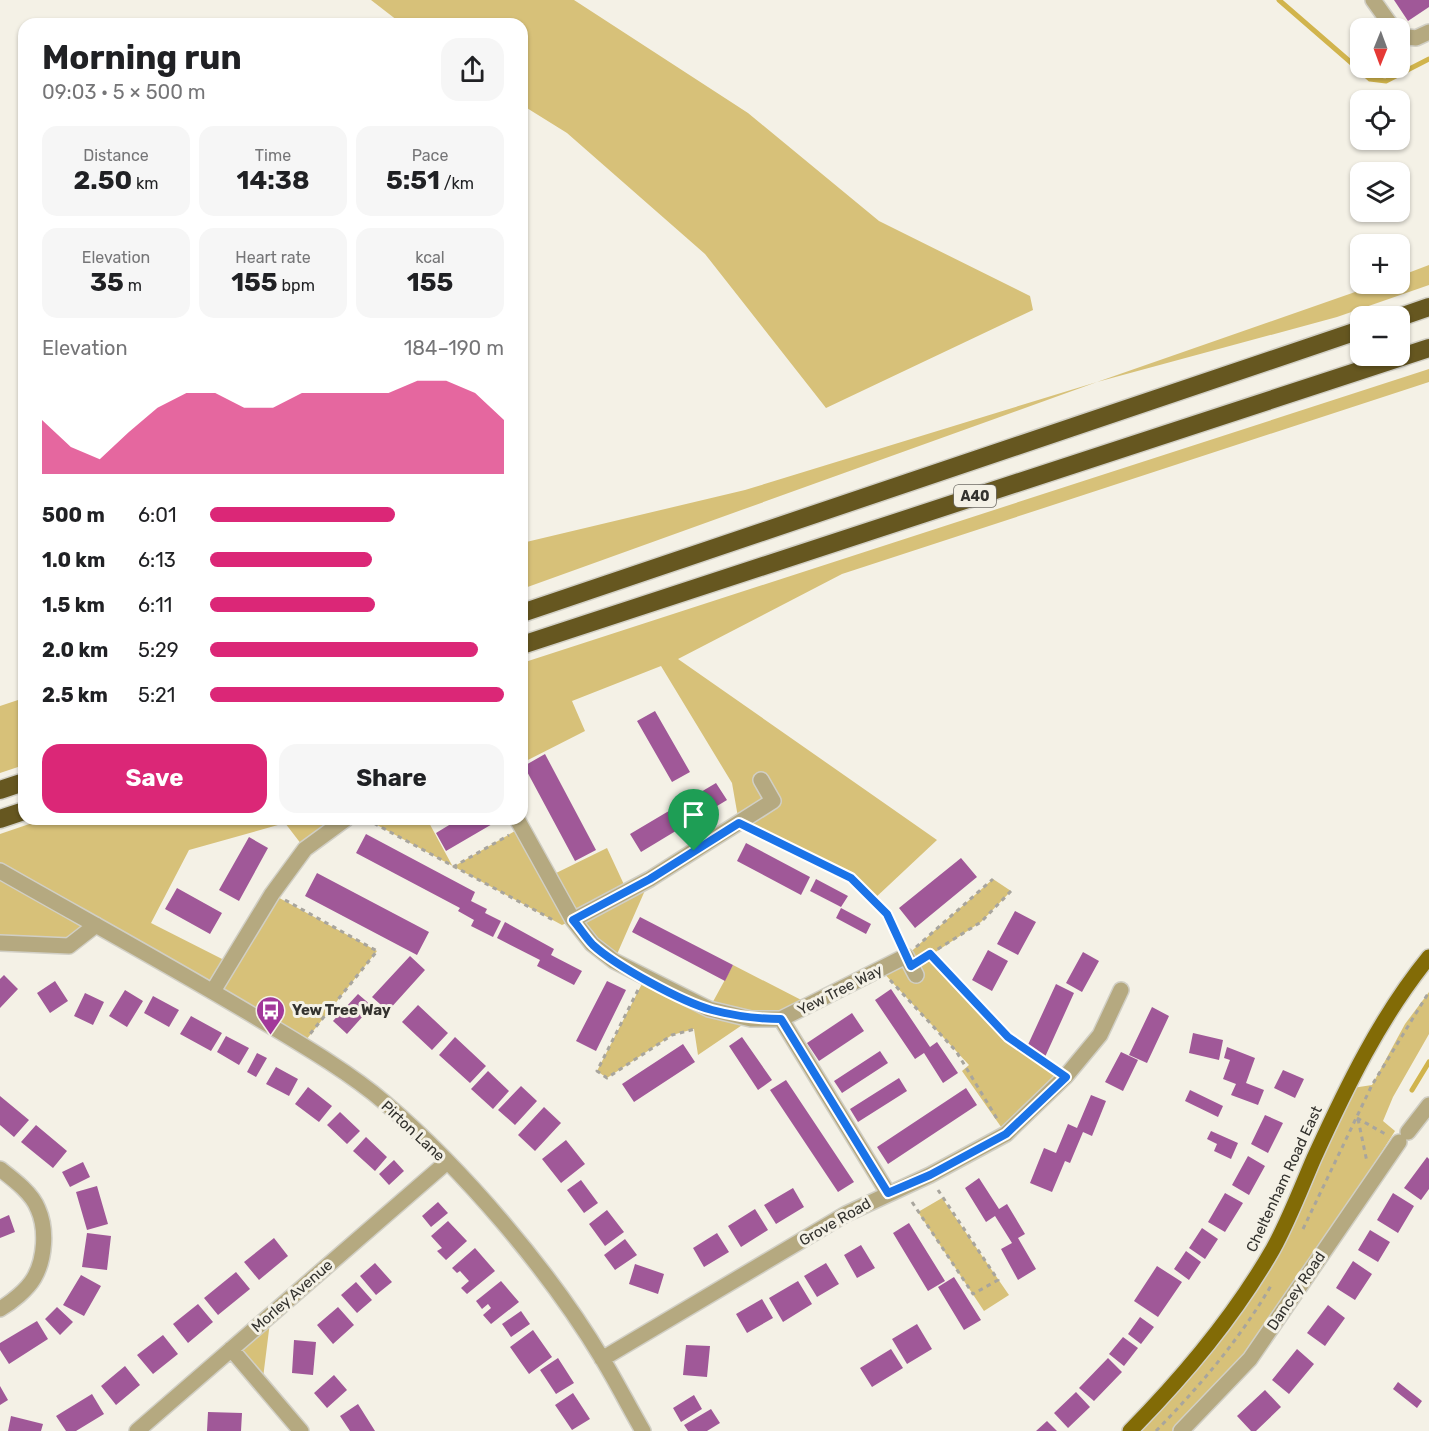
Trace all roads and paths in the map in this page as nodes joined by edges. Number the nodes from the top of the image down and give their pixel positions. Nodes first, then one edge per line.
1 (1373, 0) edge
2 (1386, 18) edge
3 (1429, 32) edge
4 (1410, 37) edge
5 (1429, 307) edge
6 (1410, 314) edge
7 (1350, 333) edge
8 (1429, 348) edge
9 (528, 611) edge
10 (528, 643) edge
11 (761, 780) dead end
12 (18, 784) edge
13 (0, 790) edge
14 (18, 813) edge
15 (0, 819) edge
16 (739, 823) junction
17 (338, 825) edge
18 (377, 825) edge
19 (517, 825) edge
20 (521, 825) edge
21 (453, 867) junction
22 (0, 871) edge
23 (993, 879) dead end
24 (1011, 891) dead end
25 (272, 894) junction
26 (573, 920) junction
27 (96, 925) junction
28 (0, 943) edge
29 (930, 954) junction
30 (1429, 957) edge
31 (911, 965) junction
32 (880, 969) junction
33 (645, 978) junction
34 (1121, 990) dead end
35 (213, 991) junction
36 (1429, 992) edge
37 (781, 1019) junction
38 (695, 1029) dead end
39 (302, 1045) junction
40 (1066, 1077) junction
41 (1429, 1105) edge
42 (1357, 1118) junction
43 (1006, 1134) junction
44 (1404, 1137) junction
45 (447, 1162) junction
46 (0, 1168) edge
47 (930, 1175) junction
48 (1371, 1181) junction
49 (895, 1190) junction
50 (0, 1309) edge
51 (231, 1349) junction
52 (602, 1359) junction
53 (137, 1431) edge
54 (301, 1431) edge
55 (643, 1431) edge
56 (1130, 1431) edge
57 (1181, 1431) edge

1 - 2 street
3 - 4 street
5 - 6 highway
7 - 9 highway, A40
8 - 10 highway, A40
11 - 16 street
12 - 13 highway
14 - 15 highway
16 - 26 street
16 - 31 path
17 - 25 street
18 - 21 path
19 - 21 path
20 - 26 street, Yew Tree Way
21 - 26 path
22 - 27 street, Pirton Lane
23 - 31 path
24 - 29 path
25 - 35 street
25 - 39 path
26 - 33 street, Yew Tree Way
27 - 28 street
27 - 35 street, Pirton Lane
29 - 31 path
29 - 40 path
30 - 56 main road, Cheltenham Road East
31 - 32 street, Yew Tree Way
32 - 37 street, Yew Tree Way
32 - 43 path
33 - 37 street, Yew Tree Way
33 - 38 path
34 - 40 street, Grove Road
35 - 39 street, Pirton Lane
36 - 42 path
37 - 49 street
39 - 45 street, Pirton Lane
40 - 43 street, Grove Road
41 - 44 street, Dancey Road
42 - 44 path
42 - 48 path
43 - 47 street, Grove Road
44 - 48 street, Dancey Road
45 - 51 street, Morley Avenue
45 - 52 street, Pirton Lane
46 - 50 street
47 - 49 street, Grove Road
47 - 49 path
48 - 57 street, Dancey Road
49 - 52 street, Grove Road
51 - 53 street, Morley Avenue
51 - 54 street
52 - 55 street, Pirton Lane

